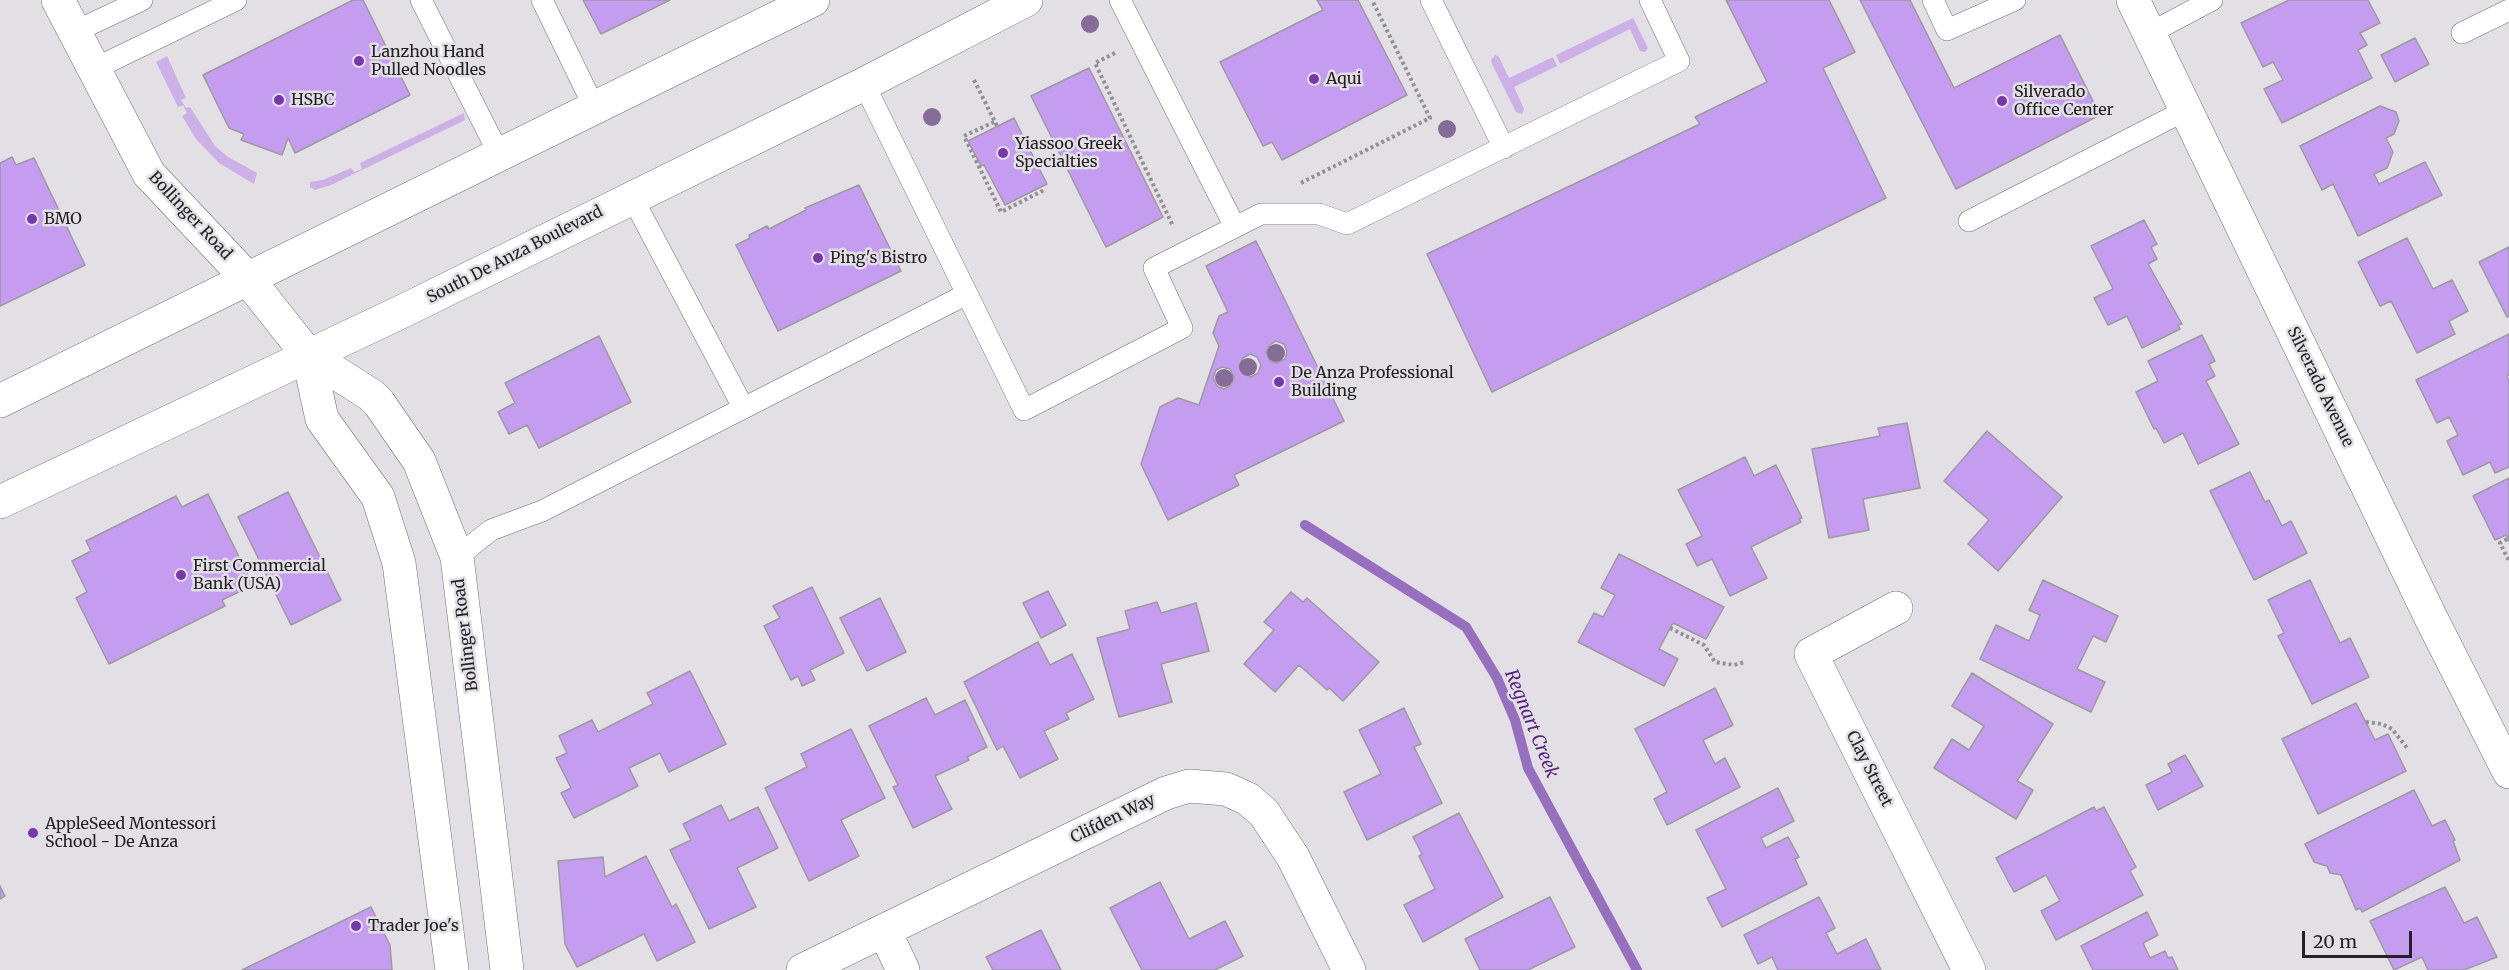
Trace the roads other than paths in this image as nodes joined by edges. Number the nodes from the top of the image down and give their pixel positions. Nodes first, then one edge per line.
1 (58, 0) edge
2 (142, 0) edge
3 (236, 0) edge
4 (421, 0) edge
5 (542, 0) edge
6 (813, 0) edge
7 (1026, 0) edge
8 (1120, 0) edge
9 (1431, 0) edge
10 (1650, 0) edge
11 (1933, 0) edge
12 (2014, 0) edge
13 (2133, 0) edge
14 (2212, 0) edge
15 (195, 9) edge
16 (2509, 10) edge
17 (74, 32) junction
18 (2150, 33) junction
19 (2462, 33) dead end
20 (94, 69) junction
21 (864, 84) junction
22 (595, 109) junction
23 (2186, 110) junction
24 (1504, 148) junction
25 (500, 156) junction
26 (632, 197) junction
27 (1969, 221) dead end
28 (1235, 227) junction
29 (248, 279) junction
30 (967, 294) junction
31 (308, 355) junction
32 (0, 401) edge
33 (742, 407) junction
34 (0, 502) edge
35 (457, 556) junction
36 (1896, 608) dead end
37 (2509, 772) edge
38 (885, 932) junction
39 (452, 970) edge
40 (507, 970) edge
41 (803, 970) edge
42 (903, 970) edge
43 (1349, 970) edge
44 (1969, 970) edge

1 - 17 main road, Bollinger Road
2 - 17 lane
3 - 15 lane
4 - 25 lane
5 - 22 lane
6 - 22 main road
7 - 21 main road, South De Anza Boulevard
8 - 28 lane
9 - 24 lane
10 - 24 lane
11 - 12 lane
13 - 18 main road, Silverado Avenue
14 - 18 lane
15 - 20 lane
16 - 19 lane
17 - 20 main road, Bollinger Road
18 - 23 main road, Silverado Avenue
20 - 29 main road, Bollinger Road
21 - 26 main road, South De Anza Boulevard
21 - 30 lane
22 - 25 main road
23 - 27 lane
23 - 37 main road, Silverado Avenue
24 - 28 lane
25 - 29 main road
26 - 31 main road, South De Anza Boulevard
26 - 33 lane
28 - 30 lane
29 - 31 main road, Bollinger Road
29 - 32 main road
30 - 33 lane
31 - 34 main road, South De Anza Boulevard
31 - 35 main road, Bollinger Road
31 - 39 main road, Bollinger Road
33 - 35 lane
35 - 40 main road, Bollinger Road
36 - 44 main road, Clay Street
38 - 41 main road, Clifden Way
38 - 42 main road
38 - 43 main road, Clifden Way

